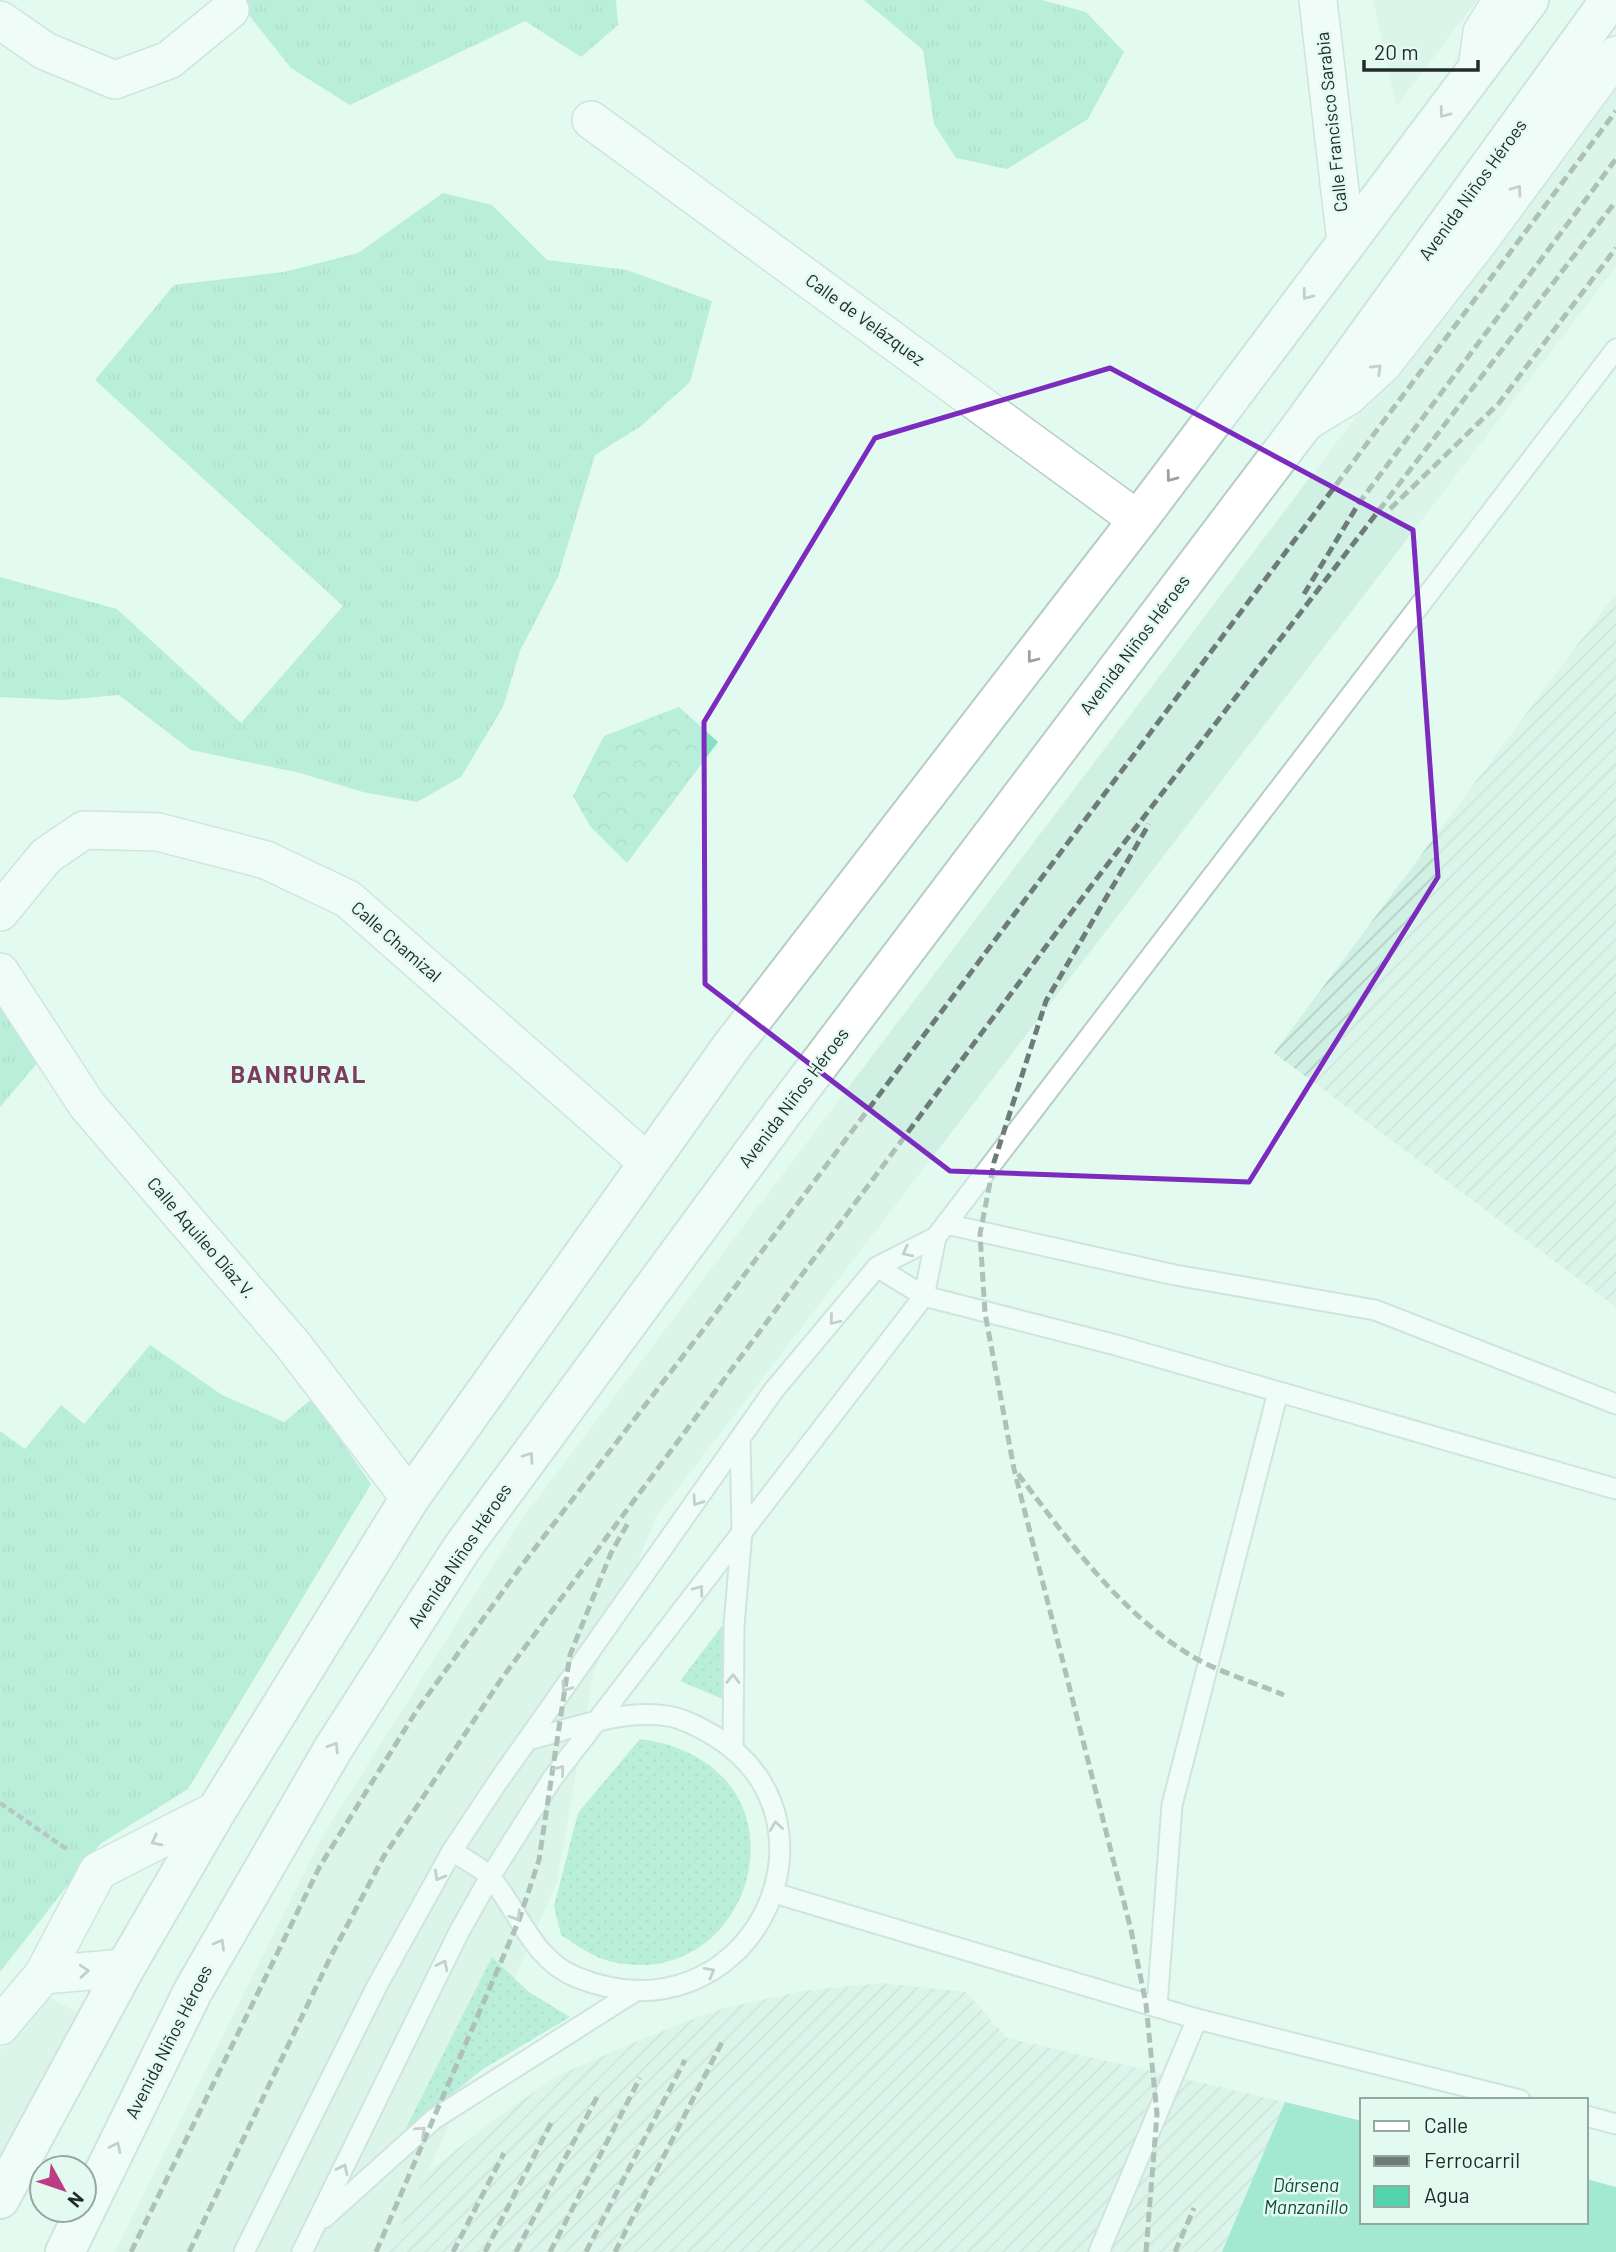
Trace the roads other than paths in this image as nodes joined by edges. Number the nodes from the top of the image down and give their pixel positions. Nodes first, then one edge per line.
1 (1318, 0) edge
2 (1502, 0) edge
3 (1529, 0) edge
4 (1610, 0) edge
5 (230, 10) dead end
6 (0, 20) edge
7 (1616, 55) edge
8 (1477, 69) junction
9 (591, 120) dead end
10 (1346, 243) junction
11 (1616, 349) edge
12 (1303, 424) junction
13 (1138, 520) junction
14 (0, 912) edge
15 (0, 972) edge
16 (647, 1162) junction
17 (941, 1231) junction
18 (877, 1267) junction
19 (925, 1296) junction
20 (1278, 1392) junction
21 (1616, 1404) edge
22 (740, 1439) junction
23 (1616, 1489) edge
24 (410, 1498) junction
25 (742, 1532) junction
26 (599, 1721) junction
27 (528, 1740) junction
28 (733, 1747) junction
29 (217, 1810) junction
30 (452, 1851) junction
31 (490, 1877) junction
32 (774, 1893) junction
33 (125, 1968) junction
34 (43, 1975) junction
35 (634, 1992) junction
36 (1157, 2006) junction
37 (1197, 2019) junction
38 (0, 2026) edge
39 (1512, 2098) edge
40 (1588, 2117) edge
41 (1616, 2124) edge
42 (0, 2199) edge
43 (315, 2225) junction
44 (65, 2252) edge
45 (244, 2252) edge
46 (302, 2252) edge
47 (1099, 2252) edge

1 - 10 street, Calle Francisco Sarabia
2 - 8 street
3 - 8 main road
4 - 12 main road, Avenida Niños Héroes
5 - 6 street
12 -> 7 street
8 -> 10 main road
9 - 13 street, Calle de Velázquez
10 -> 13 main road
11 - 17 lane
44 -> 12 main road, Avenida Niños Héroes
13 -> 16 main road
14 - 16 street, Calle Chamizal
15 - 24 street, Calle Aquileo Díaz V.
16 - 24 main road
17 -> 18 lane
17 - 19 lane
17 - 21 lane
18 - 19 lane
18 -> 22 lane
19 - 20 lane
19 - 25 lane
20 - 23 lane
20 - 36 lane
22 - 25 lane
22 -> 27 lane
24 - 29 main road
26 -> 25 lane
28 -> 25 lane
26 - 27 lane
26 - 28 lane
31 -> 26 lane
27 - 30 lane
32 -> 28 lane
29 - 33 main road
29 -> 34 street
30 - 31 lane
30 -> 45 lane
31 -> 35 lane
43 -> 31 lane
35 -> 32 lane
32 - 36 lane
34 -> 33 street
33 - 42 main road
34 - 38 street
43 -> 35 lane
36 - 37 lane
37 - 39 lane
37 - 47 lane
40 - 41 lane
43 - 46 lane

